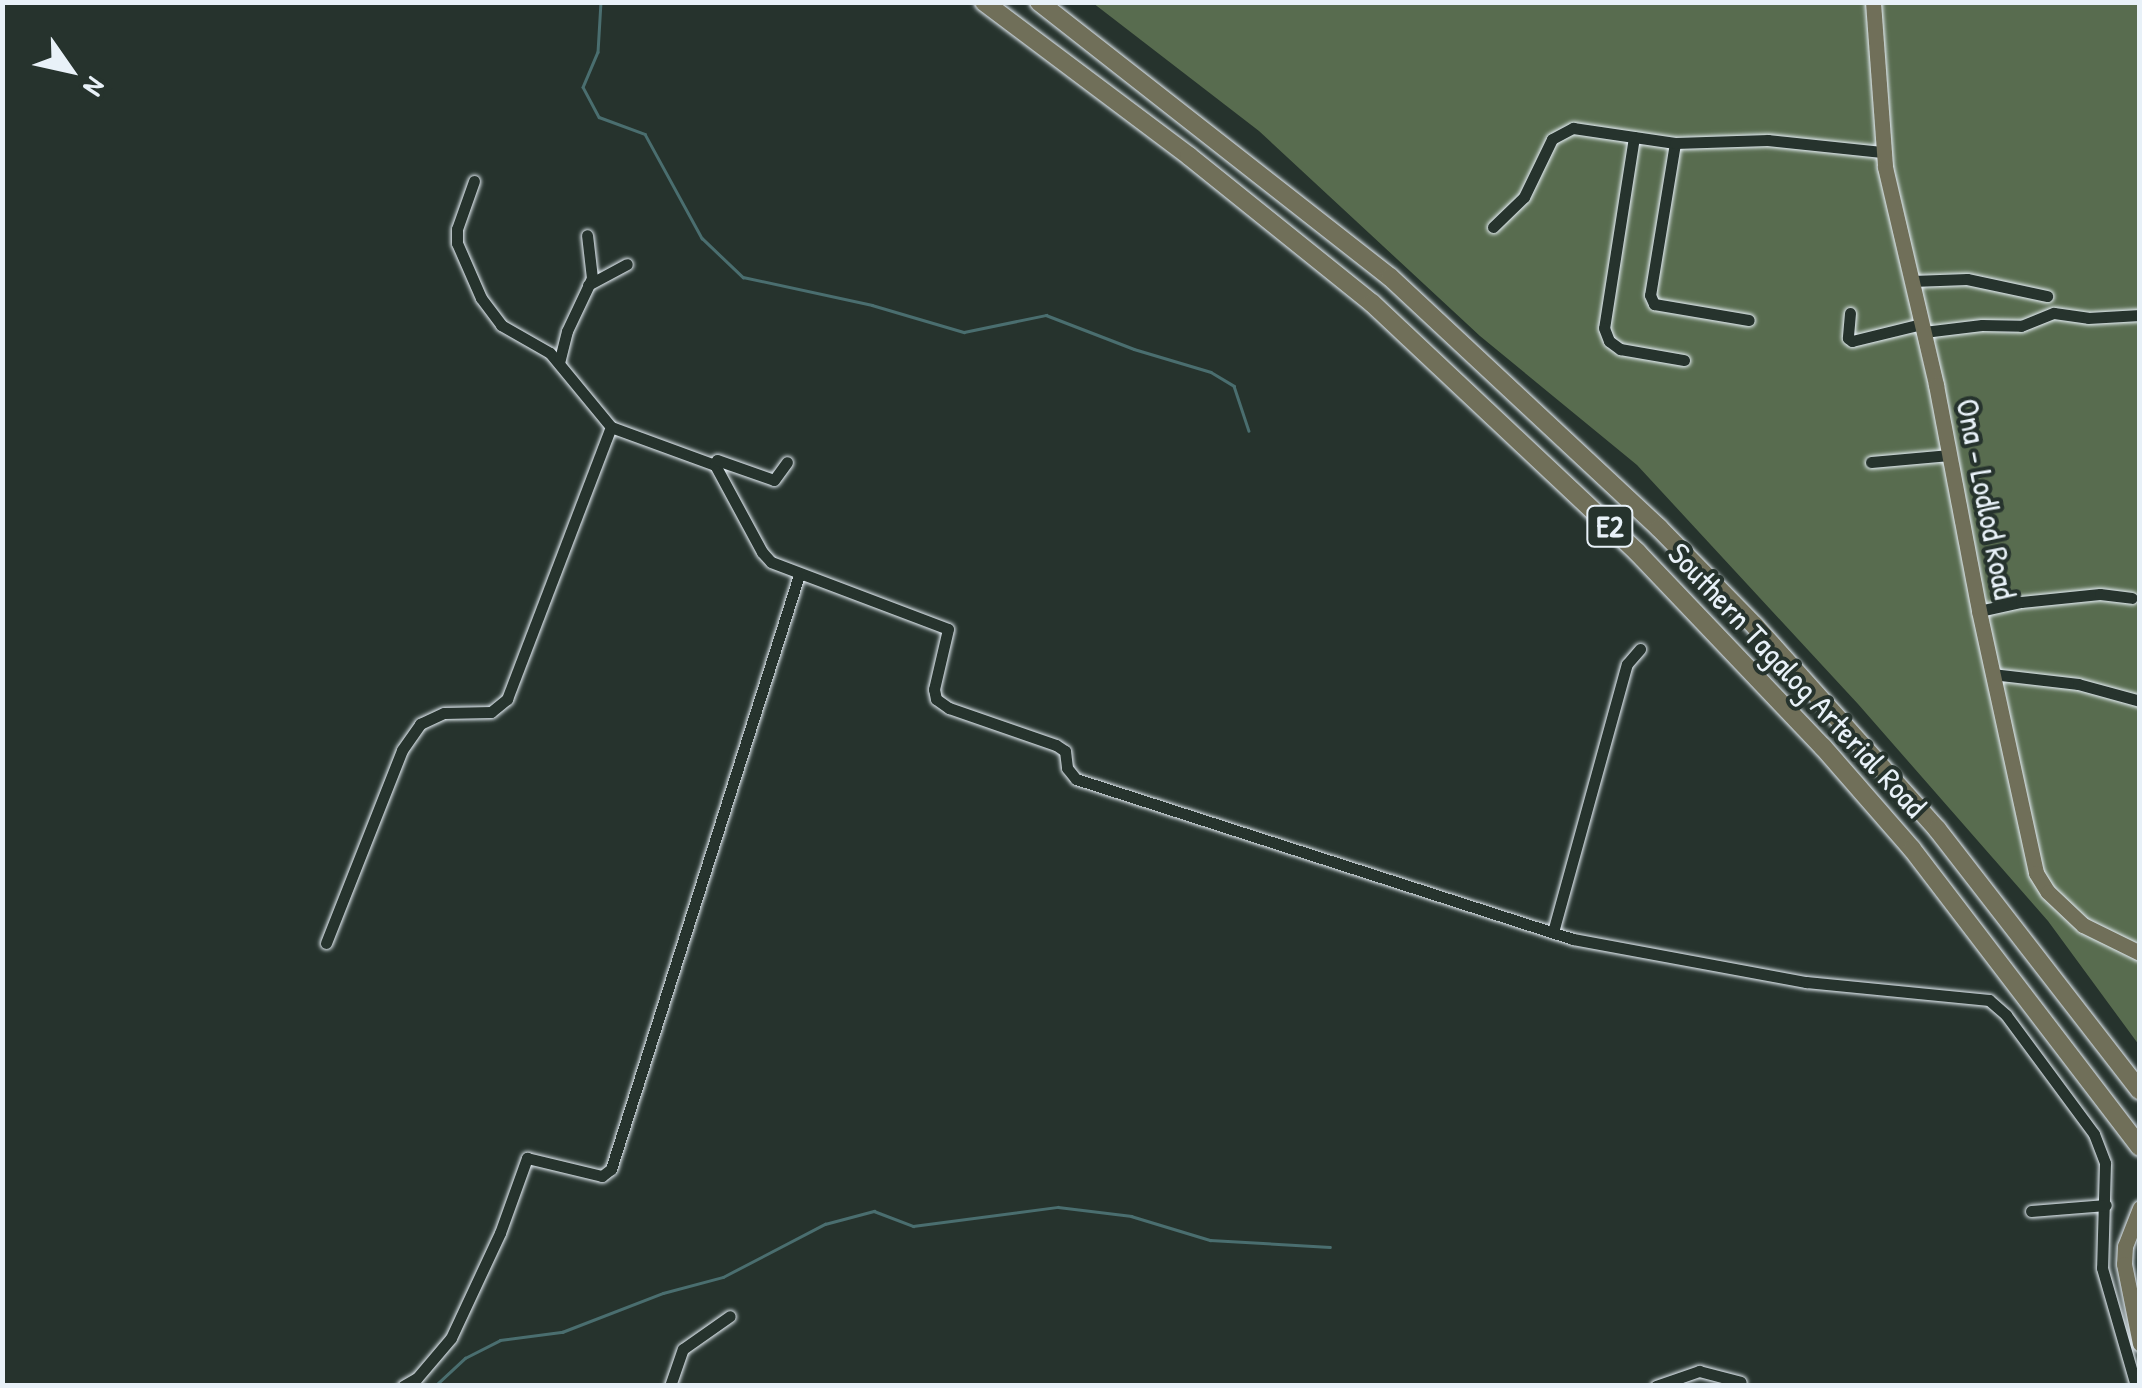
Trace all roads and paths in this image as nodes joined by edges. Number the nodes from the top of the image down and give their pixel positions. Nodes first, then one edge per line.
1 (984, 2) edge
2 (1039, 2) edge
3 (1873, 2) edge
4 (1634, 137) junction
5 (1675, 142) junction
6 (1883, 152) junction
7 (474, 180) dead end
8 (1493, 227) dead end
9 (587, 235) dead end
10 (627, 264) dead end
11 (1912, 281) junction
12 (588, 286) junction
13 (2046, 296) dead end
14 (1850, 313) dead end
15 (2140, 316) edge
16 (1749, 320) dead end
17 (1923, 328) junction
18 (1684, 360) dead end
19 (559, 362) junction
20 (611, 427) junction
21 (1950, 455) junction
22 (786, 462) dead end
23 (1870, 462) dead end
24 (715, 465) junction
25 (799, 574) junction
26 (2132, 598) dead end
27 (1979, 611) junction
28 (1640, 649) dead end
29 (1992, 674) junction
30 (2140, 701) edge
31 (1553, 932) junction
32 (326, 943) dead end
33 (2140, 952) edge
34 (2140, 1091) edge
35 (2140, 1146) edge
36 (2106, 1205) junction
37 (2140, 1208) edge
38 (2032, 1211) dead end
39 (730, 1316) dead end
40 (2140, 1343) edge
41 (1741, 1382) dead end
42 (403, 1386) edge
43 (670, 1386) edge
44 (1656, 1386) edge
45 (2136, 1386) edge

1 - 35 highway, Southern Tagalog Arterial Road / E2
2 - 34 highway, Southern Tagalog Arterial Road / E2
3 - 6 main road, Ona - Lodlod Road
4 - 5 street
4 - 8 street
4 - 18 street
5 - 6 street
5 - 16 street
6 - 11 main road, Ona - Lodlod Road
7 - 19 street
9 - 12 street
10 - 12 street
11 - 13 street
11 - 17 main road, Ona - Lodlod Road
12 - 19 street
14 - 17 street
15 - 17 street
17 - 21 main road, Ona - Lodlod Road
19 - 20 street
20 - 24 street
20 - 32 street
21 - 23 street
21 - 27 main road, Ona - Lodlod Road
22 - 24 street
24 - 25 street
25 - 31 street
25 - 42 street
26 - 27 street
27 - 29 main road, Ona - Lodlod Road
28 - 31 street
29 - 30 street
29 - 33 main road, Ona - Lodlod Road
31 - 36 street
36 - 38 street
36 - 45 street
37 - 40 main road
39 - 43 street
41 - 44 street

